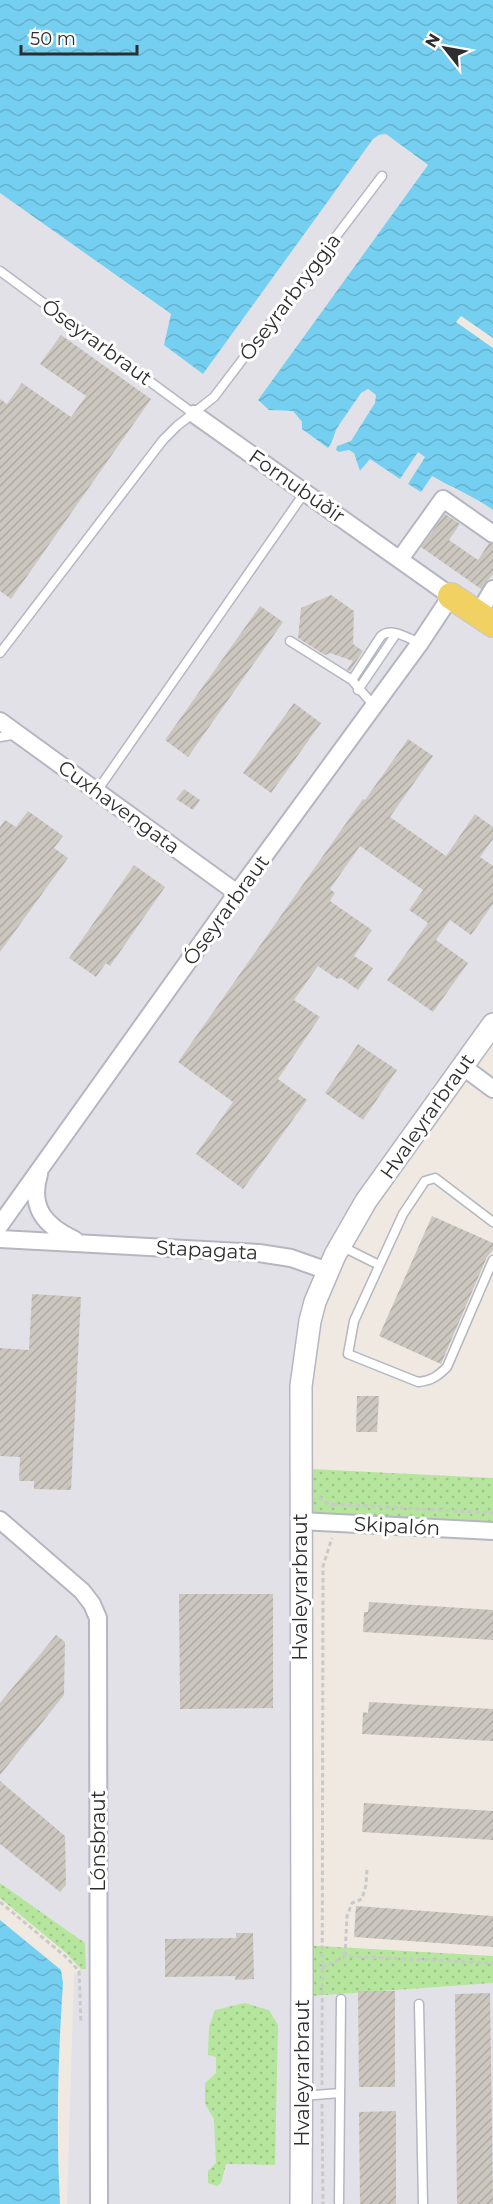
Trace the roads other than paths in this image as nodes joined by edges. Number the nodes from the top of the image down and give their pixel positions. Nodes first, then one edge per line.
1 (382, 176) dead end
2 (0, 271) edge
3 (194, 414) junction
4 (305, 492) junction
5 (493, 534) edge
6 (400, 559) junction
7 (493, 589) edge
8 (451, 596) junction
9 (485, 619) edge
10 (396, 634) junction
11 (290, 641) dead end
12 (420, 643) junction
13 (0, 653) edge
14 (352, 680) junction
15 (358, 690) junction
16 (374, 706) junction
17 (0, 721) edge
18 (18, 734) junction
19 (0, 737) edge
20 (97, 791) junction
21 (237, 893) junction
22 (493, 1024) edge
23 (462, 1066) junction
24 (491, 1083) edge
25 (43, 1165) junction
26 (493, 1222) edge
27 (0, 1225) edge
28 (0, 1239) edge
29 (83, 1244) junction
30 (340, 1246) junction
31 (493, 1260) edge
32 (379, 1265) junction
33 (328, 1271) junction
34 (0, 1520) edge
35 (300, 1521) junction
36 (493, 1531) edge
37 (341, 1999) dead end
38 (419, 2004) dead end
39 (340, 2093) junction
40 (312, 2095) junction
41 (339, 2202) dead end
42 (99, 2204) edge
43 (301, 2204) edge
44 (423, 2204) edge

1 - 3 lane, Óseyrarbryggja
2 - 3 lane, Óseyrarbraut
3 - 4 street, Fornubúðir
3 - 13 lane, Óseyrarbryggja
4 - 6 street, Fornubúðir
4 - 20 lane
5 - 6 street
6 - 8 street, Fornubúðir
7 - 9 street, Fornubúðir
8 - 9 main road, Fornubúðir
8 - 12 street, Óseyrarbraut
10 - 12 lane
10 - 14 lane
10 - 15 lane
11 - 14 lane
12 - 16 street, Óseyrarbraut
14 - 15 lane
15 - 16 lane
16 - 21 street, Óseyrarbraut
17 - 18 street, Cuxhavengata
18 - 19 lane
18 - 20 street, Cuxhavengata
20 - 21 street, Cuxhavengata
21 - 25 street, Óseyrarbraut
22 - 23 street, Hvaleyrarbraut
23 - 24 street
23 - 30 street, Hvaleyrarbraut
25 - 27 street, Óseyrarbraut
25 - 29 street, Stapagata
26 - 32 lane
28 - 29 street, Stapagata
29 - 33 street, Stapagata
30 - 32 lane
30 - 33 street, Hvaleyrarbraut
31 - 32 lane
33 - 35 street, Hvaleyrarbraut
34 - 42 street, Lónsbraut
35 - 36 street, Skipalón
35 - 40 street, Hvaleyrarbraut
37 - 39 lane
38 - 44 lane
39 - 40 lane
39 - 41 lane
40 - 43 street, Hvaleyrarbraut

